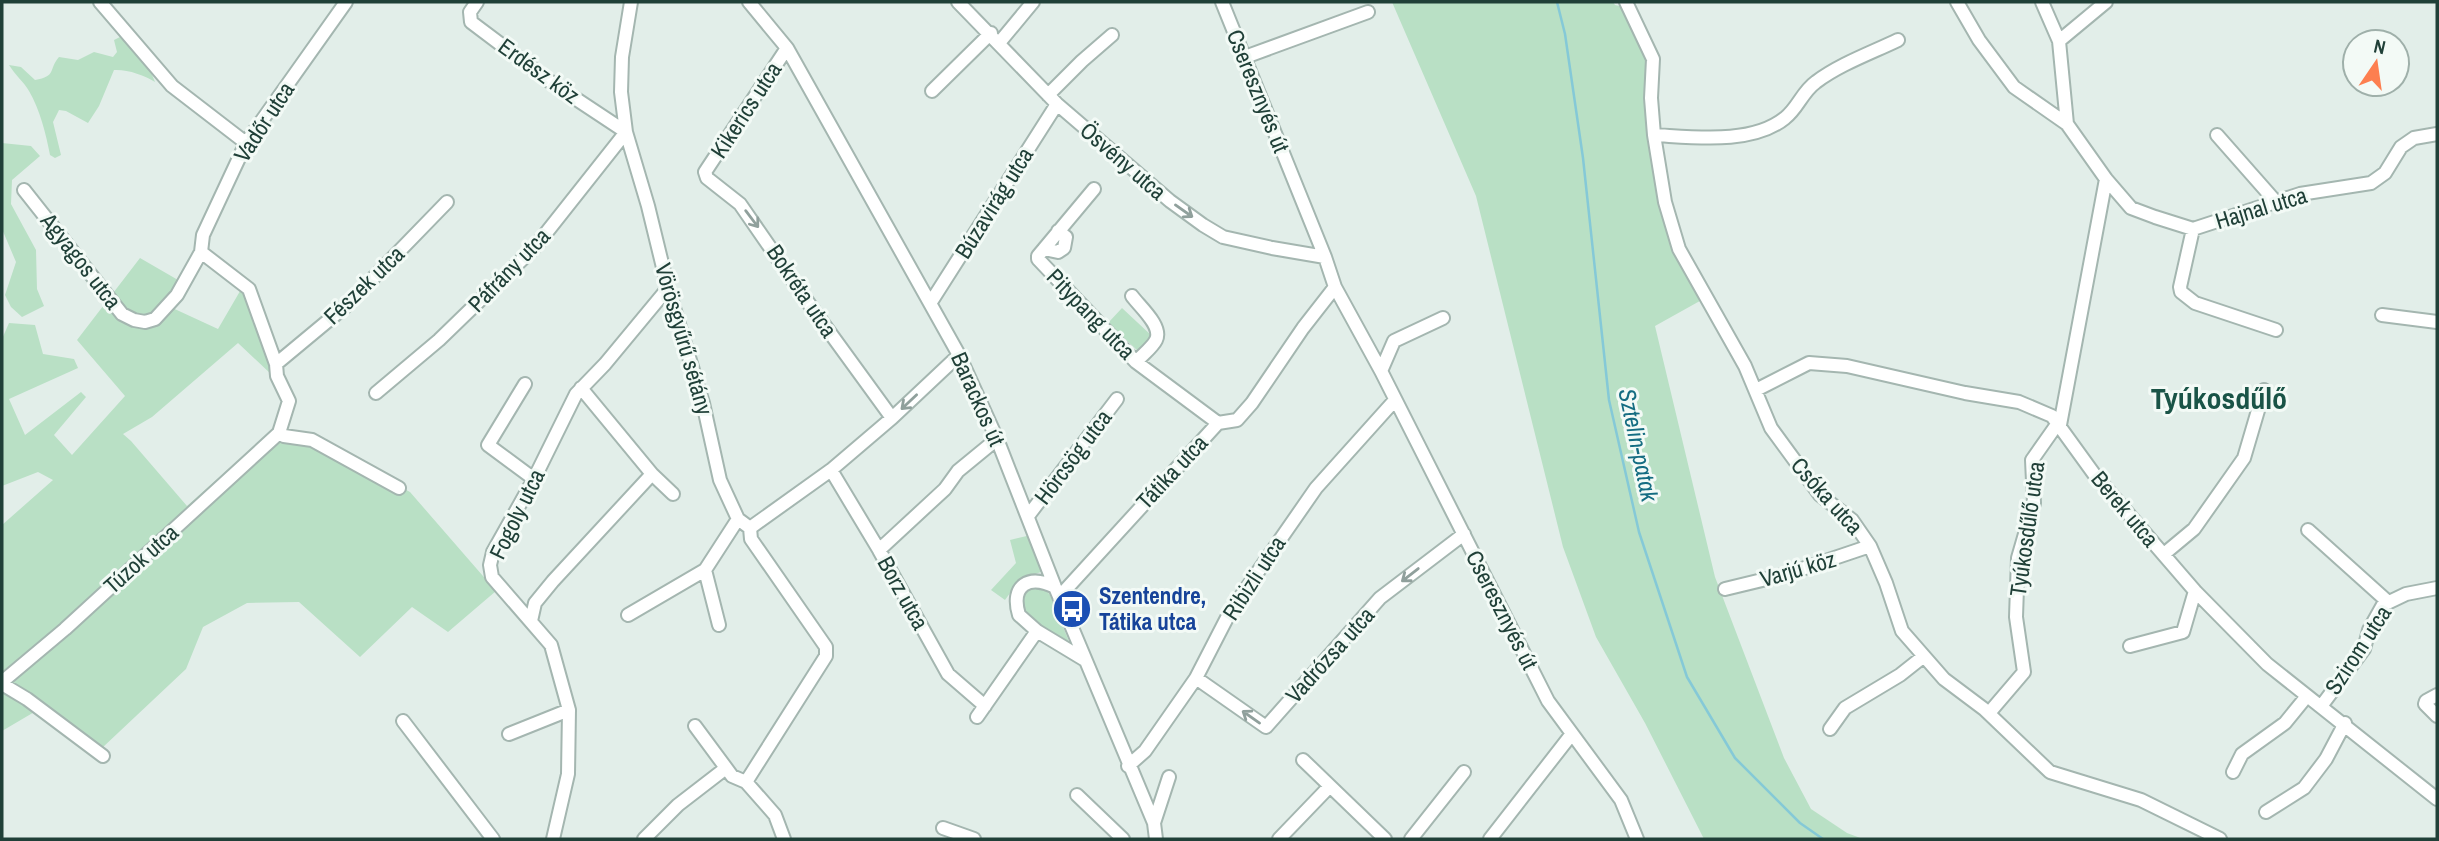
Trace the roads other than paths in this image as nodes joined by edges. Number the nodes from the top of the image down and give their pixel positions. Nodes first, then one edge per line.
1 (100, 2) edge
2 (346, 2) edge
3 (477, 2) edge
4 (749, 2) edge
5 (958, 2) edge
6 (1033, 2) edge
7 (1222, 2) edge
8 (1626, 2) edge
9 (1957, 2) edge
10 (2042, 2) edge
11 (2106, 2) edge
12 (630, 3) edge
13 (1368, 12) dead end
14 (1112, 35) dead end
15 (995, 38) junction
16 (1898, 40) dead end
17 (2059, 41) junction
18 (787, 48) junction
19 (1245, 57) junction
20 (932, 91) dead end
21 (1053, 99) junction
22 (2067, 124) junction
23 (626, 132) junction
24 (2437, 134) edge
25 (1654, 135) junction
26 (2217, 135) dead end
27 (246, 143) junction
28 (705, 172) joint
29 (2106, 179) junction
30 (1094, 189) dead end
31 (24, 190) dead end
32 (447, 202) dead end
33 (2276, 202) junction
34 (2193, 229) junction
35 (201, 252) junction
36 (1325, 257) junction
37 (1335, 287) junction
38 (668, 288) junction
39 (1132, 296) dead end
40 (931, 302) junction
41 (2382, 315) dead end
42 (1443, 318) dead end
43 (145, 322) joint
44 (2437, 322) edge
45 (2276, 330) dead end
46 (959, 355) junction
47 (1136, 362) junction
48 (276, 364) junction
49 (1381, 372) junction
50 (525, 384) dead end
51 (580, 388) junction
52 (1756, 390) junction
53 (2264, 390) dead end
54 (376, 393) dead end
55 (1117, 398) dead end
56 (1395, 400) junction
57 (892, 418) junction
58 (1218, 423) junction
59 (2059, 424) junction
60 (279, 433) junction
61 (997, 439) junction
62 (831, 470) junction
63 (652, 474) junction
64 (534, 479) junction
65 (399, 488) dead end
66 (673, 494) dead end
67 (1028, 516) junction
68 (738, 519) junction
69 (750, 528) junction
70 (2308, 530) dead end
71 (1464, 534) junction
72 (1870, 546) junction
73 (879, 550) junction
74 (2164, 554) junction
75 (705, 570) junction
76 (2437, 588) edge
77 (1725, 589) dead end
78 (2195, 591) junction
79 (1057, 592) junction
80 (2387, 601) junction
81 (628, 615) dead end
82 (531, 621) junction
83 (719, 625) dead end
84 (1037, 631) junction
85 (2130, 646) dead end
86 (1924, 656) junction
87 (1085, 660) junction
88 (1196, 678) junction
89 (2, 683) edge
90 (2437, 695) edge
91 (2307, 696) junction
92 (2322, 705) junction
93 (985, 706) junction
94 (569, 710) junction
95 (1989, 713) junction
96 (2437, 716) edge
97 (977, 717) dead end
98 (402, 722) dead end
99 (2345, 723) junction
100 (695, 726) dead end
101 (1830, 729) dead end
102 (509, 734) dead end
103 (1571, 735) junction
104 (103, 756) dead end
105 (1303, 761) dead end
106 (1128, 765) junction
107 (726, 768) junction
108 (1464, 772) dead end
109 (2233, 772) dead end
110 (1169, 777) dead end
111 (746, 782) junction
112 (1329, 787) junction
113 (1077, 795) dead end
114 (2437, 799) edge
115 (2266, 812) dead end
116 (1154, 823) junction
117 (943, 828) dead end
118 (493, 839) edge
119 (553, 839) edge
120 (644, 839) edge
121 (784, 839) edge
122 (974, 839) edge
123 (1123, 839) edge
124 (1156, 839) edge
125 (1279, 839) edge
126 (1385, 839) edge
127 (1411, 839) edge
128 (1490, 839) edge
129 (1637, 839) edge
130 (2220, 839) edge

1 - 27 street
2 - 27 street, Vadőr utca
3 - 23 street, Erdész köz
4 - 18 street, Barackos út
5 - 15 street, Ösvény utca
6 - 15 street
7 - 19 street, Cseresznyés út
8 - 25 street, Csóka utca
9 - 22 street
10 - 17 street, Hajnal utca
11 - 17 street
12 - 23 street, Vörösgyűrű sétány
13 - 19 street
14 - 21 street, Búzavirág utca
15 - 20 street
15 - 21 street, Ösvény utca
16 - 25 street
17 - 22 street, Hajnal utca
18 - 28 street, Kikerics utca
18 - 40 street, Barackos út
19 - 36 street, Cseresznyés út
21 -> 36 street, Ösvény utca
21 - 40 street, Búzavirág utca
22 - 29 street, Hajnal utca
23 - 38 street, Vörösgyűrű sétány
23 - 54 street, Páfrány utca
24 - 33 street, Hajnal utca
25 - 52 street, Csóka utca
26 - 33 street
27 - 35 street, Vadőr utca
28 -> 57 street, Bokréta utca
29 - 34 street, Hajnal utca
29 - 59 street, Tyúkosdűlő utca
30 - 47 street, Pitypang utca
31 - 43 street, Agyagos utca
32 - 48 street, Fészek utca
33 - 34 street, Hajnal utca
34 - 45 street
35 - 43 street, Vadőr utca
35 - 48 street
36 - 37 street, Cseresznyés út
37 - 49 street, Cseresznyés út
37 - 58 street, Tátika utca
38 - 51 street, Fogoly utca
38 - 68 street, Vörösgyűrű sétány
39 - 47 street
40 - 46 street, Barackos út
41 - 44 street
42 - 49 street
46 -> 57 street
46 - 61 street, Barackos út
47 - 58 street, Pitypang utca
48 - 60 street
49 - 56 street, Cseresznyés út
50 - 64 street
51 - 63 street
51 - 64 street, Fogoly utca
52 - 59 street, Berek utca
52 - 72 street, Csóka utca
53 - 74 street
55 - 67 street, Hörcsög utca
56 - 71 street, Cseresznyés út
56 - 88 street, Ribizli utca
57 - 62 street
58 - 79 street, Tátika utca
59 - 74 street, Berek utca
59 - 95 street, Tyúkosdűlő utca
60 - 65 street
60 - 89 street, Túzok utca
61 - 67 street, Barackos út
61 - 73 street
62 - 69 street
62 - 73 street, Borz utca
63 - 66 street
63 - 82 street
64 - 82 street, Fogoly utca
67 - 79 street, Barackos út
68 - 69 street, Vörösgyűrű sétány
68 - 75 street
69 - 111 street, Vörösgyűrű sétány
70 - 80 street
71 -> 88 street, Vadrózsa utca
71 - 103 street, Cseresznyés út
72 - 77 street, Varjú köz
72 - 86 street, Csóka utca
73 - 93 street, Borz utca
74 - 78 street, Berek utca
75 - 81 street
75 - 83 street
76 - 80 street, Szirom utca
78 - 85 street
78 - 91 street, Berek utca
79 - 84 street
79 - 87 street, Barackos út
80 - 92 street, Szirom utca
82 - 94 street, Fogoly utca
84 - 87 street
84 - 93 street
86 - 95 street, Csóka utca
86 - 101 street
87 - 106 street, Barackos út
88 - 106 street, Ribizli utca
89 - 104 street
90 - 96 street
91 - 92 street, Berek utca
91 - 109 street
92 - 99 street, Berek utca
93 - 97 street
94 - 102 street
94 - 119 street, Fogoly utca
95 - 130 street, Csóka utca
98 - 118 street
99 - 114 street, Berek utca
99 - 115 street
100 - 107 street
103 - 128 street
103 - 129 street, Cseresznyés út
105 - 112 street
106 - 116 street, Barackos út
107 - 111 street
107 - 120 street
108 - 127 street
110 - 116 street, Barackos út
111 - 121 street
112 - 125 street
112 - 126 street
113 - 123 street
116 - 124 street, Barackos út
117 - 122 street

